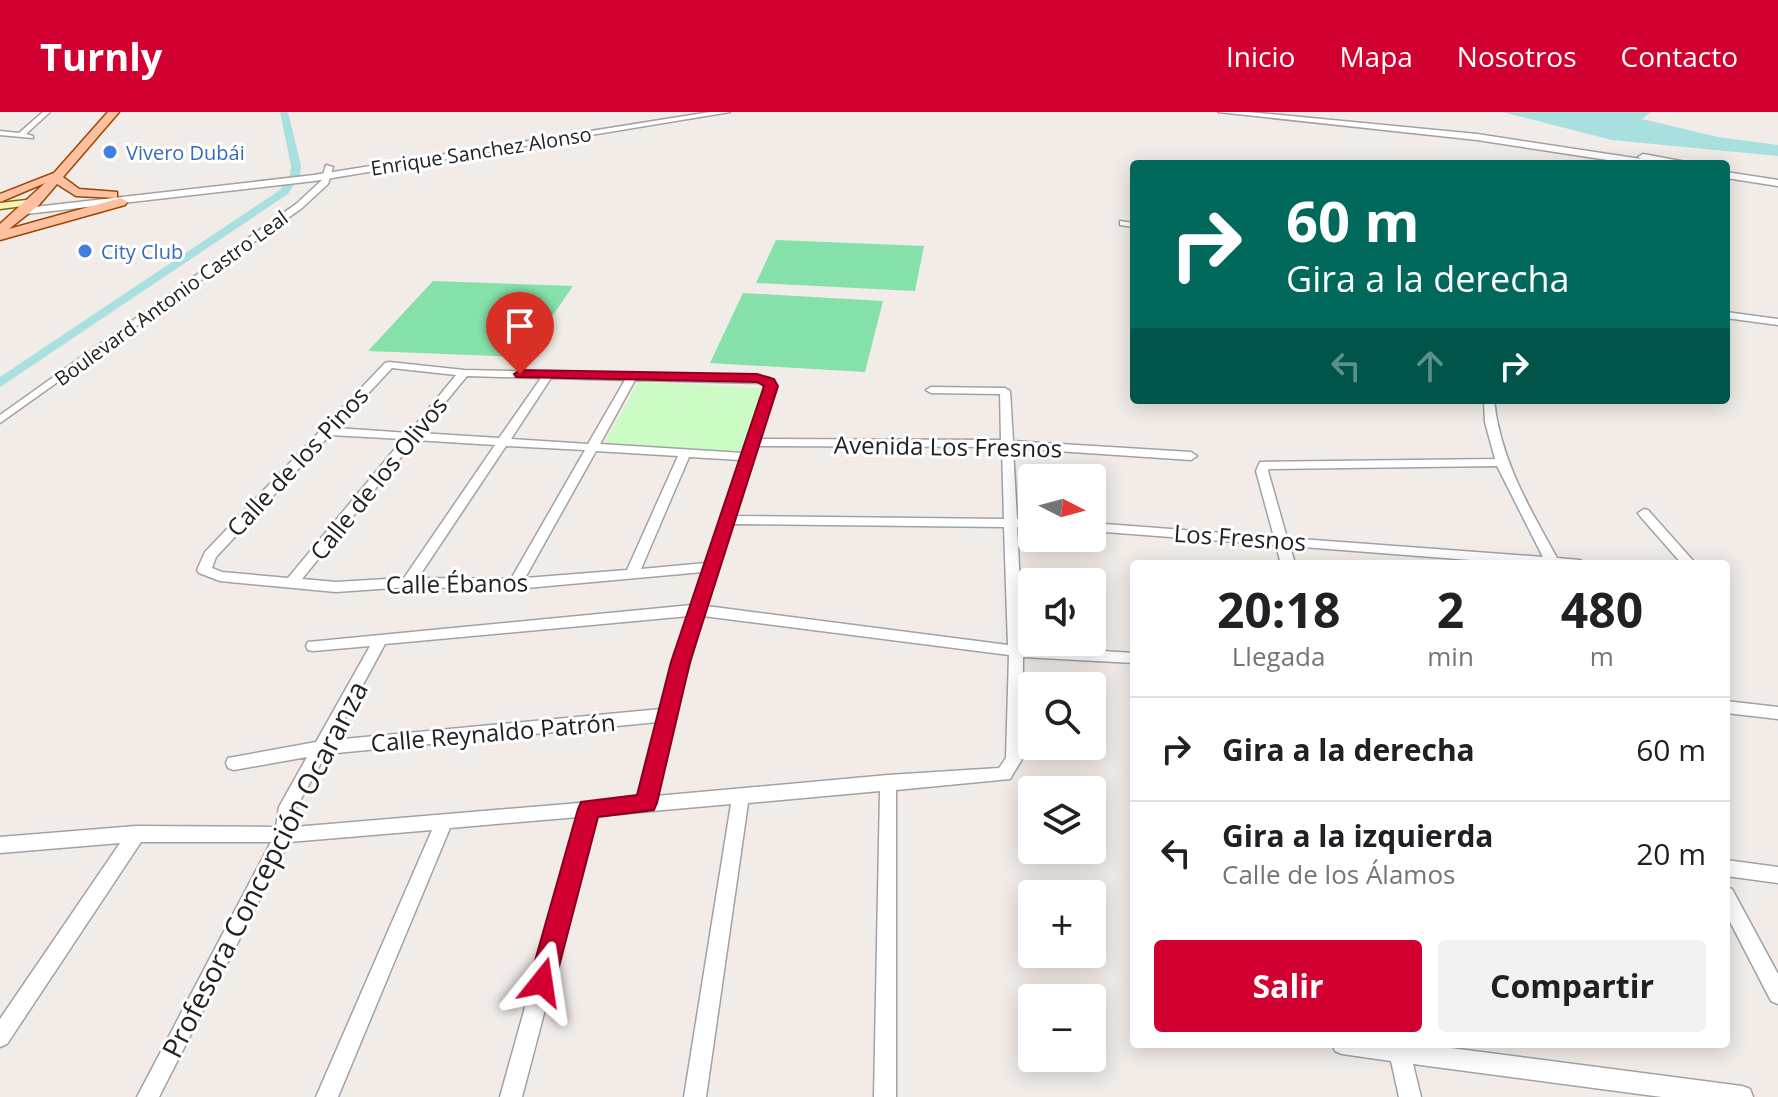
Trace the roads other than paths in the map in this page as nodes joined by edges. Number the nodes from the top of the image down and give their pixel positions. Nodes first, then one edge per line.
1 (47, 112) edge
2 (114, 112) edge
3 (677, 112) edge
4 (726, 112) edge
5 (1222, 112) edge
6 (1292, 112) edge
7 (1410, 127) junction
8 (0, 133) edge
9 (22, 134) junction
10 (38, 138) dead end
11 (1627, 160) edge
12 (1662, 160) edge
13 (1730, 170) edge
14 (329, 171) junction
15 (56, 176) junction
16 (1730, 176) edge
17 (1778, 177) edge
18 (1778, 183) edge
19 (0, 198) edge
20 (117, 198) junction
21 (0, 206) edge
22 (25, 207) junction
23 (0, 214) edge
24 (0, 223) edge
25 (1123, 223) dead end
26 (1130, 224) edge
27 (0, 230) edge
28 (0, 236) edge
29 (1730, 316) edge
30 (1778, 322) edge
31 (464, 373) junction
32 (548, 375) junction
33 (633, 375) junction
34 (931, 390) dead end
35 (1490, 404) edge
36 (0, 420) edge
37 (326, 431) junction
38 (414, 435) junction
39 (504, 441) junction
40 (753, 442) junction
41 (1009, 444) junction
42 (593, 447) junction
43 (685, 453) junction
44 (1191, 456) dead end
45 (749, 457) junction
46 (1500, 462) junction
47 (1644, 513) dead end
48 (726, 520) junction
49 (1009, 522) junction
50 (1018, 522) edge
51 (1106, 528) edge
52 (1281, 539) junction
53 (1287, 560) edge
54 (1520, 560) edge
55 (1552, 560) edge
56 (1685, 560) edge
57 (711, 567) junction
58 (204, 570) joint
59 (632, 574) junction
60 (408, 582) junction
61 (291, 583) junction
62 (515, 584) junction
63 (697, 610) junction
64 (380, 641) junction
65 (313, 646) dead end
66 (1016, 651) junction
67 (1130, 658) edge
68 (1730, 707) edge
69 (1778, 713) edge
70 (665, 715) junction
71 (321, 748) junction
72 (234, 763) dead end
73 (888, 782) junction
74 (741, 796) junction
75 (646, 803) junction
76 (589, 809) junction
77 (444, 822) junction
78 (136, 834) junction
79 (284, 835) junction
80 (0, 845) edge
81 (1730, 869) edge
82 (1778, 875) edge
83 (1730, 903) edge
84 (1778, 994) edge
85 (0, 1037) edge
86 (1399, 1049) edge
87 (148, 1097) edge
88 (327, 1097) edge
89 (511, 1097) edge
90 (695, 1097) edge
91 (885, 1097) edge
92 (1410, 1097) edge
93 (1742, 1097) edge

1 - 9 street
2 - 15 main road
3 - 14 street, Enrique Sanchez Alonso
4 - 14 street, Enrique Sanchez Alonso
5 - 7 street
6 - 7 street
7 - 11 street
7 - 12 street
8 - 9 street
9 - 10 street
13 - 17 street
14 - 20 street, Enrique Sanchez Alonso
14 - 36 street, Boulevard Antonio Castro Leal
15 - 19 main road
15 - 20 main road
15 - 22 main road
16 - 18 street
20 - 22 street, Enrique Sanchez Alonso
20 - 28 main road
21 - 22 main road
22 - 23 main road
22 - 24 main road
22 - 27 main road
25 - 26 street
29 - 30 street
31 - 32 street
31 - 37 street, Calle de los Pinos
31 - 38 street, Calle de los Olivos
32 - 33 street
32 - 39 street
33 - 40 street
33 - 42 street
34 - 41 street
35 - 46 street
37 - 38 street
37 - 58 street, Calle de los Pinos
38 - 39 street
38 - 61 street, Calle de los Olivos
39 - 42 street
39 - 60 street
40 - 41 street, Avenida Los Fresnos
40 - 45 street
41 - 44 street, Avenida Los Fresnos
41 - 49 street
42 - 43 street
42 - 62 street
43 - 45 street
43 - 59 street
45 - 48 street
46 - 52 street
46 - 55 street
47 - 56 street
48 - 49 street
48 - 57 street
49 - 50 street
49 - 66 street
51 - 52 street, Los Fresnos
52 - 53 street
52 - 54 street, Los Fresnos
57 - 59 street, Calle Ébanos
57 - 63 street
58 - 61 street, Calle Ébanos
59 - 62 street, Calle Ébanos
60 - 61 street, Calle Ébanos
60 - 62 street, Calle Ébanos
63 - 64 street
63 - 66 street
63 - 70 street
64 - 65 street
64 - 71 street, Profesora Concepción Ocaranza
66 - 67 street
66 - 73 street
68 - 69 street
70 - 71 street, Calle Reynaldo Patrón
70 - 75 street
71 - 72 street, Calle Reynaldo Patrón
71 - 79 street, Profesora Concepción Ocaranza
73 - 74 street
73 - 91 street
74 - 75 street
74 - 90 street
75 - 76 street
76 - 77 street
76 - 89 street
77 - 79 street
77 - 88 street
78 - 79 street
78 - 80 street
78 - 85 street
79 - 87 street, Profesora Concepción Ocaranza
81 - 82 street
83 - 84 street
86 - 92 street
86 - 93 street

